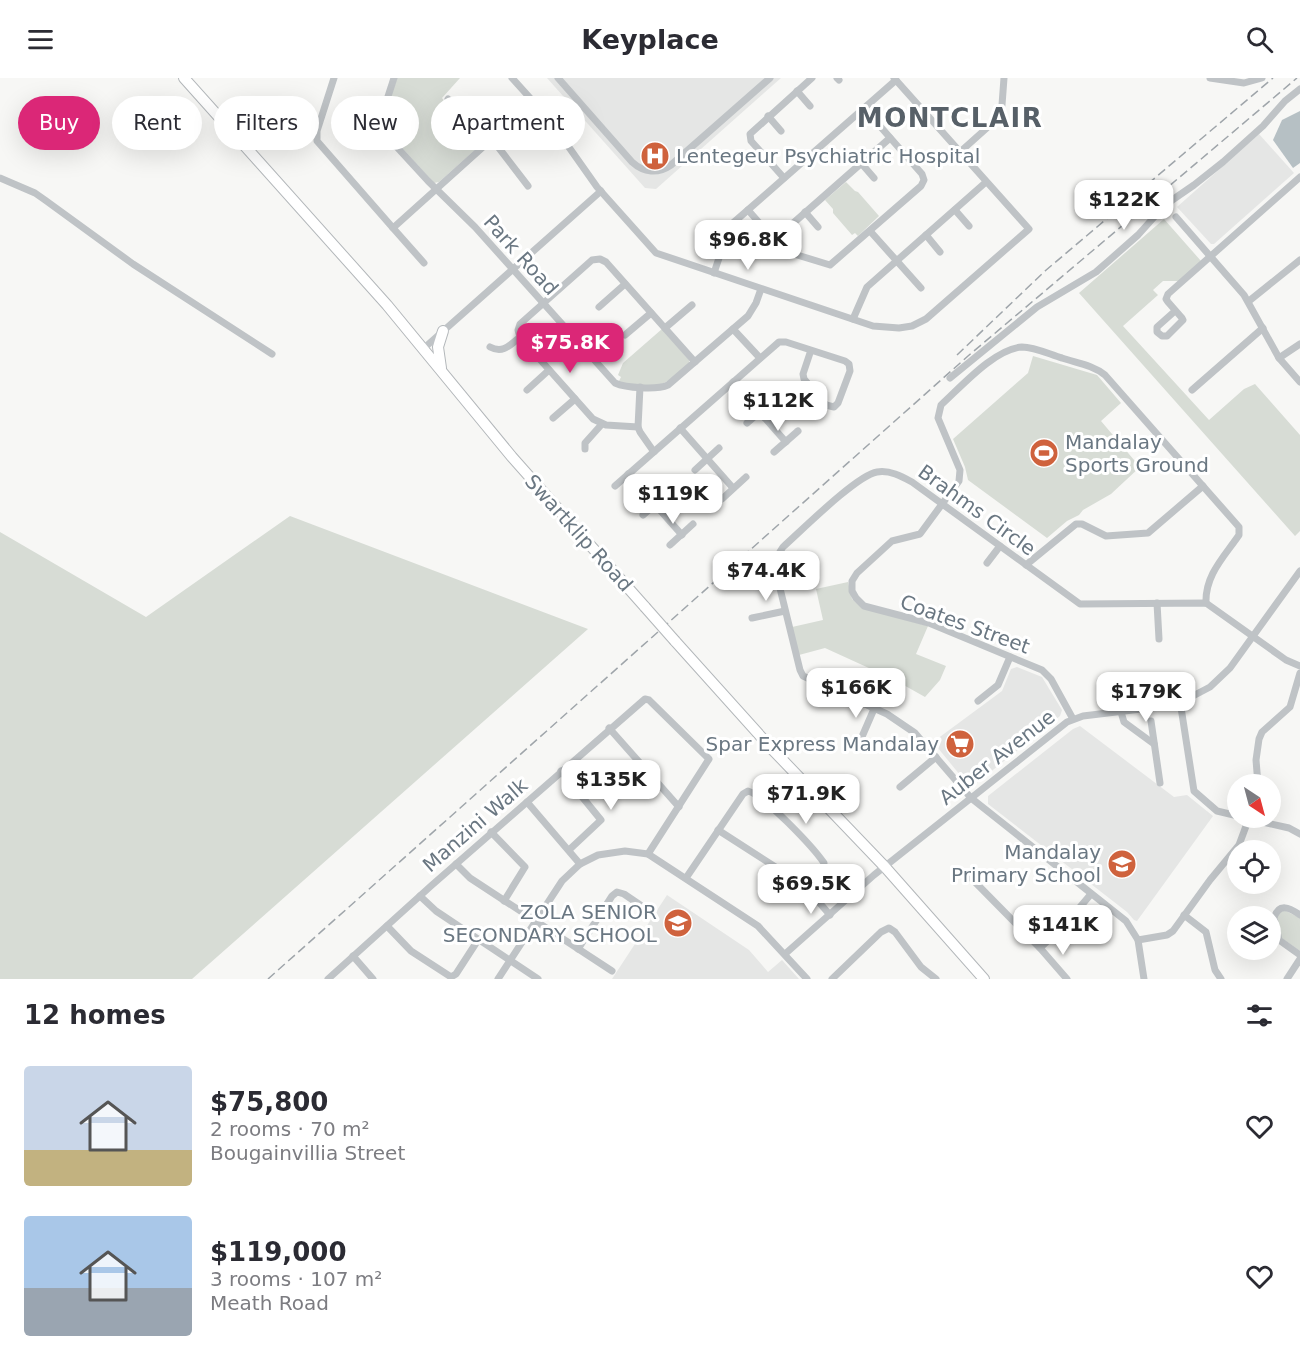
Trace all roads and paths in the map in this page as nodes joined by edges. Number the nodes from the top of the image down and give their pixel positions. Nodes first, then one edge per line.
1 (184, 78) edge
2 (334, 78) edge
3 (394, 78) edge
4 (512, 78) edge
5 (558, 78) edge
6 (770, 78) edge
7 (812, 78) edge
8 (1004, 78) edge
9 (1210, 78) edge
10 (1262, 78) edge
11 (895, 79) edge
12 (1300, 89) edge
13 (797, 91) junction
14 (810, 106) dead end
15 (864, 108) junction
16 (768, 116) junction
17 (781, 131) dead end
18 (890, 138) junction
19 (479, 150) edge
20 (500, 150) edge
21 (960, 152) junction
22 (861, 163) junction
23 (1300, 177) edge
24 (0, 178) edge
25 (784, 178) junction
26 (874, 178) dead end
27 (986, 182) junction
28 (528, 186) dead end
29 (435, 189) junction
30 (601, 191) junction
31 (748, 210) junction
32 (955, 210) junction
33 (805, 212) junction
34 (1176, 217) dead end
35 (969, 226) dead end
36 (818, 227) dead end
37 (393, 228) junction
38 (870, 231) junction
39 (926, 235) junction
40 (774, 240) junction
41 (940, 252) dead end
42 (1210, 256) junction
43 (1300, 260) edge
44 (897, 261) junction
45 (424, 263) dead end
46 (513, 269) junction
47 (714, 273) junction
48 (625, 284) junction
49 (921, 288) dead end
50 (761, 289) junction
51 (1249, 301) junction
52 (543, 304) junction
53 (692, 306) dead end
54 (599, 307) dead end
55 (1175, 311) dead end
56 (651, 313) junction
57 (853, 319) junction
58 (664, 328) junction
59 (733, 328) junction
60 (1263, 328) junction
61 (443, 331) junction
62 (625, 335) dead end
63 (520, 337) junction
64 (1300, 344) edge
65 (490, 347) dead end
66 (423, 349) junction
67 (811, 351) junction
68 (272, 354) dead end
69 (760, 358) junction
70 (1279, 358) junction
71 (695, 362) junction
72 (549, 370) junction
73 (442, 372) junction
74 (950, 378) dead end
75 (733, 382) junction
76 (1300, 382) edge
77 (640, 387) junction
78 (527, 390) dead end
79 (1192, 390) dead end
80 (575, 399) junction
81 (772, 401) dead end
82 (760, 412) junction
83 (553, 418) dead end
84 (747, 423) dead end
85 (602, 424) junction
86 (638, 427) junction
87 (681, 428) junction
88 (798, 431) dead end
89 (786, 442) junction
90 (719, 448) dead end
91 (585, 449) dead end
92 (654, 452) junction
93 (774, 452) dead end
94 (707, 459) junction
95 (695, 470) dead end
96 (628, 474) junction
97 (746, 477) dead end
98 (615, 486) dead end
99 (1203, 486) junction
100 (734, 488) junction
101 (666, 495) dead end
102 (722, 499) dead end
103 (942, 504) junction
104 (655, 505) junction
105 (643, 515) dead end
106 (693, 524) dead end
107 (682, 535) junction
108 (670, 545) dead end
109 (1000, 546) junction
110 (987, 563) dead end
111 (1026, 566) junction
112 (1300, 571) edge
113 (1157, 603) junction
114 (1206, 603) junction
115 (785, 611) junction
116 (752, 618) dead end
117 (1253, 636) junction
118 (1159, 639) dead end
119 (1010, 657) junction
120 (1300, 666) edge
121 (1300, 673) edge
122 (978, 701) dead end
123 (1180, 701) junction
124 (874, 709) junction
125 (1121, 712) junction
126 (1072, 719) junction
127 (1151, 721) dead end
128 (609, 728) junction
129 (861, 739) dead end
130 (1154, 744) junction
131 (936, 757) junction
132 (561, 771) junction
133 (1257, 774) edge
134 (1160, 783) dead end
135 (900, 787) dead end
136 (971, 798) junction
137 (527, 802) junction
138 (679, 807) junction
139 (1227, 813) edge
140 (1281, 826) edge
141 (1244, 828) edge
142 (718, 830) junction
143 (491, 832) junction
144 (1300, 834) edge
145 (569, 850) junction
146 (648, 854) junction
147 (456, 864) junction
148 (580, 864) junction
149 (885, 867) junction
150 (687, 878) junction
151 (971, 878) dead end
152 (805, 886) junction
153 (1091, 894) junction
154 (420, 896) junction
155 (504, 901) junction
156 (652, 913) dead end
157 (830, 915) junction
158 (1184, 915) junction
159 (1300, 915) edge
160 (535, 922) junction
161 (387, 926) junction
162 (478, 940) junction
163 (1138, 940) junction
164 (578, 948) junction
165 (1040, 948) junction
166 (785, 954) junction
167 (1300, 954) edge
168 (353, 957) junction
169 (1300, 959) edge
170 (510, 960) junction
171 (612, 971) dead end
172 (328, 979) edge
173 (373, 979) edge
174 (498, 979) edge
175 (538, 979) edge
176 (807, 979) edge
177 (832, 979) edge
178 (936, 979) edge
179 (984, 979) edge
180 (1067, 979) edge
181 (1144, 979) edge
182 (1221, 979) edge
183 (1287, 979) edge

1 - 66 main road, Swartklip Road
2 - 37 street
3 - 29 street, Park Road
4 - 30 street
5 - 6 street
7 - 13 street
8 - 21 street
9 - 10 street
11 - 15 street
11 - 21 street
12 - 74 street
13 - 14 street
13 - 16 street
15 - 18 street
15 - 25 street
16 - 17 street
16 - 25 street
18 - 22 street
18 - 38 street
19 - 29 street
20 - 28 street
21 - 27 street
22 - 26 street
22 - 33 street
23 - 42 street
24 - 68 street
25 - 31 street
27 - 32 street
27 - 57 street
29 - 37 street
29 - 46 street, Park Road
30 - 46 street
30 - 47 street
31 - 40 street
31 - 47 street
32 - 35 street
32 - 39 street
33 - 36 street
33 - 40 street
34 - 42 street
37 - 45 street
38 - 40 street
38 - 44 street
39 - 41 street
39 - 44 street
42 - 51 street
42 - 55 street
43 - 51 street
44 - 49 street
44 - 57 street
46 - 52 street, Park Road
46 - 61 street
47 - 50 street
48 - 52 street
48 - 54 street
48 - 56 street
50 - 57 street
50 - 59 street, Park Road
51 - 60 street
52 - 63 street
52 - 77 street, Park Road
53 - 58 street
56 - 58 street
56 - 62 street
58 - 71 street
59 - 69 street
59 - 71 street, Park Road
60 - 70 street
60 - 79 street
61 - 66 street
61 - 73 main road
63 - 65 street
63 - 72 street
64 - 70 street
66 - 73 main road, Swartklip Road
67 - 67 street
67 - 69 street
69 - 75 street
70 - 76 street
71 - 77 street, Park Road
72 - 78 street
72 - 80 street
73 - 149 main road, Swartklip Road, bridge
75 - 82 street
75 - 87 street
77 - 86 street
80 - 83 street
80 - 85 street
81 - 82 street
82 - 84 street
82 - 89 street
85 - 86 street
85 - 91 street
86 - 92 street
87 - 92 street
87 - 94 street
88 - 89 street
89 - 93 street
90 - 94 street
92 - 96 street
94 - 95 street
94 - 100 street
96 - 98 street
96 - 104 street
97 - 100 street
99 - 103 street
99 - 111 street
99 - 114 street
100 - 102 street
101 - 104 street
103 - 109 street, Brahms Circle
103 - 115 street, Brahms Circle
103 - 119 street, Coates Street
104 - 105 street
104 - 107 street
106 - 107 street
107 - 108 street
109 - 110 street
109 - 111 street, Brahms Circle
111 - 113 street, Brahms Circle
112 - 117 street, Auber Avenue
113 - 114 street, Brahms Circle
113 - 118 street
114 - 117 street
115 - 116 street
115 - 124 street, Brahms Circle
117 - 120 street
117 - 123 street, Auber Avenue
119 - 122 street
119 - 126 street, Coates Street
121 - 133 street
123 - 125 street, Auber Avenue
123 - 139 street
124 - 129 street
124 - 131 street, Brahms Circle
125 - 126 street, Auber Avenue
125 - 130 street
126 - 136 street, Auber Avenue
127 - 130 street
128 - 132 street, Manzini Walk
128 - 138 street
128 - 138 street, Manzini Walk
130 - 134 street
131 - 135 street
131 - 136 street, Brahms Circle
132 - 137 street, Manzini Walk
132 - 145 street
136 - 149 street, Auber Avenue
136 - 153 street, Brahms Circle
137 - 143 street, Manzini Walk
137 - 145 street
138 - 146 street
140 - 144 street
141 - 158 street
142 - 150 street
142 - 152 street
142 - 152 street
143 - 147 street, Manzini Walk
143 - 155 street
145 - 148 street
146 - 148 street
146 - 150 street
147 - 154 street, Manzini Walk
147 - 155 street
148 - 160 street
149 - 157 street, Auber Avenue
149 - 179 main road, Swartklip Road
150 - 166 street
151 - 165 street
152 - 157 street
153 - 163 street, Brahms Circle
153 - 165 street
154 - 161 street, Manzini Walk
154 - 162 street
155 - 160 street
156 - 164 street
157 - 166 street, Auber Avenue
158 - 163 street
158 - 182 street
159 - 167 street
160 - 164 street
160 - 170 street
161 - 162 street
161 - 168 street, Manzini Walk
162 - 170 street
163 - 181 street
164 - 171 street
165 - 180 street
166 - 176 street
168 - 172 street, Manzini Walk
168 - 173 street
169 - 183 street
170 - 174 street
170 - 175 street
177 - 178 street

